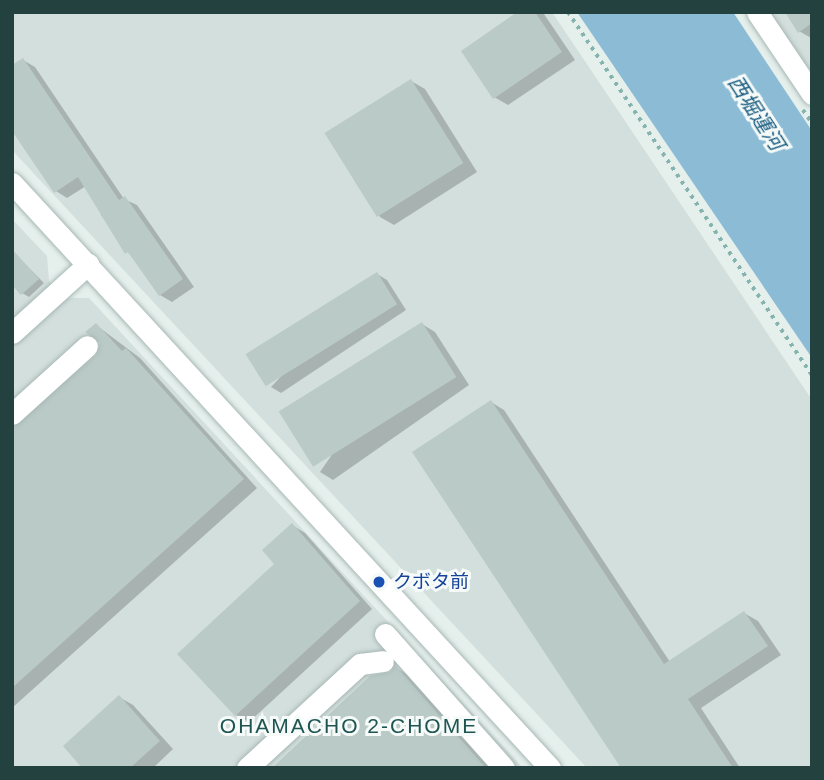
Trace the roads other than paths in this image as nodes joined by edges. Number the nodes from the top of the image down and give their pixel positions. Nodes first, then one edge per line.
1 (757, 12) edge
2 (812, 94) edge
3 (12, 183) edge
4 (88, 264) junction
5 (12, 332) edge
6 (87, 346) dead end
7 (12, 414) edge
8 (385, 634) dead end
9 (383, 661) dead end
10 (247, 768) edge
11 (504, 768) edge
12 (550, 768) edge

1 - 2 street
3 - 4 street
4 - 5 street
4 - 12 street
6 - 7 street
8 - 11 street
9 - 10 street

